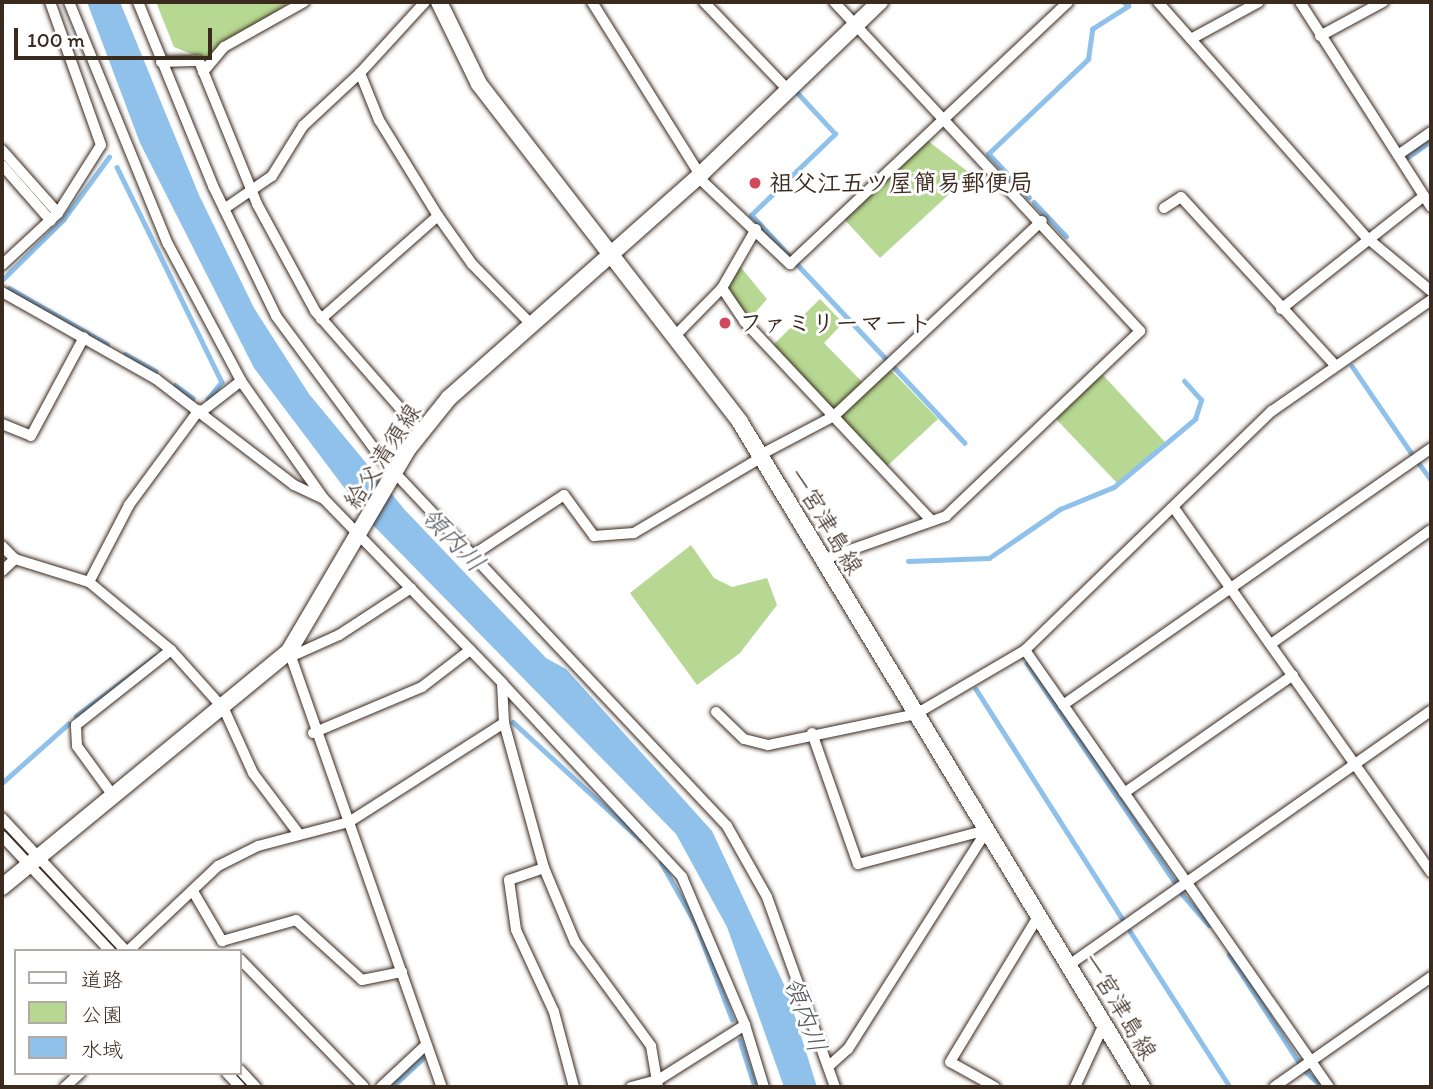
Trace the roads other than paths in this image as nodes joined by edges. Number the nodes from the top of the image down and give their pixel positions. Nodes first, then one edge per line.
1 (50, 2) edge
2 (69, 2) edge
3 (138, 2) edge
4 (304, 2) edge
5 (405, 2) edge
6 (425, 2) edge
7 (439, 2) edge
8 (592, 2) edge
9 (704, 2) edge
10 (834, 2) edge
11 (880, 2) edge
12 (1068, 2) edge
13 (1158, 2) edge
14 (1259, 2) edge
15 (1300, 2) edge
16 (1383, 2) edge
17 (410, 14) junction
18 (856, 25) junction
19 (1320, 36) junction
20 (1191, 39) junction
21 (161, 62) junction
22 (203, 72) junction
23 (360, 73) junction
24 (788, 89) junction
25 (944, 118) junction
26 (1431, 132) edge
27 (2, 150) edge
28 (1398, 155) junction
29 (2, 166) edge
30 (699, 176) junction
31 (252, 191) junction
32 (1424, 196) junction
33 (1431, 207) edge
34 (1164, 208) dead end
35 (224, 209) junction
36 (438, 216) junction
37 (54, 217) junction
38 (1042, 221) junction
39 (757, 229) junction
40 (1366, 237) junction
41 (612, 255) junction
42 (2, 265) edge
43 (722, 288) junction
44 (1431, 291) edge
45 (2, 293) edge
46 (1431, 300) edge
47 (1281, 309) junction
48 (321, 319) junction
49 (530, 324) junction
50 (85, 337) junction
51 (674, 337) junction
52 (1336, 366) junction
53 (240, 381) junction
54 (200, 411) junction
55 (834, 416) junction
56 (2, 424) edge
57 (420, 431) junction
58 (1431, 448) edge
59 (761, 456) junction
60 (394, 475) junction
61 (324, 499) junction
62 (1174, 508) junction
63 (932, 521) junction
64 (1431, 530) edge
65 (359, 534) junction
66 (2, 546) edge
67 (473, 555) junction
68 (15, 559) junction
69 (822, 560) junction
70 (2, 571) edge
71 (89, 582) junction
72 (1231, 587) junction
73 (411, 588) junction
74 (1270, 644) junction
75 (170, 650) junction
76 (470, 650) junction
77 (1026, 650) junction
78 (289, 654) junction
79 (1293, 675) junction
80 (502, 683) junction
81 (1063, 705) junction
82 (224, 709) junction
83 (1431, 711) edge
84 (716, 712) dead end
85 (916, 714) junction
86 (504, 723) junction
87 (313, 733) junction
88 (812, 733) junction
89 (1355, 764) junction
90 (1124, 793) junction
91 (114, 797) junction
92 (2, 818) edge
93 (349, 822) junction
94 (987, 830) junction
95 (299, 834) junction
96 (2, 836) edge
97 (33, 862) junction
98 (544, 868) junction
99 (1431, 873) edge
100 (1186, 883) junction
101 (2, 887) edge
102 (194, 893) junction
103 (1039, 915) junction
104 (222, 941) junction
105 (108, 949) edge
106 (125, 949) edge
107 (129, 949) edge
108 (230, 949) edge
109 (242, 961) edge
110 (1069, 965) junction
111 (402, 972) junction
112 (1431, 977) edge
113 (1104, 1024) junction
114 (745, 1025) junction
115 (426, 1045) junction
116 (1311, 1061) junction
117 (830, 1065) junction
118 (242, 1072) edge
119 (78, 1075) edge
120 (658, 1084) edge
121 (65, 1087) edge
122 (256, 1087) edge
123 (364, 1087) edge
124 (381, 1087) edge
125 (442, 1087) edge
126 (574, 1087) edge
127 (631, 1087) edge
128 (764, 1087) edge
129 (835, 1087) edge
130 (995, 1087) edge
131 (1075, 1087) edge
132 (1142, 1087) edge
133 (1274, 1087) edge
134 (1329, 1087) edge

1 - 37 street
2 - 53 street
3 - 21 street
4 - 22 street
5 - 17 street
6 - 17 street
7 - 41 main road, 一宮津島線
8 - 30 street
9 - 24 street
10 - 18 street
11 - 18 main road, 給父清須線
12 - 25 street
13 - 20 street
14 - 20 street
15 - 19 street
16 - 19 street
17 - 23 street
18 - 24 main road, 給父清須線
18 - 25 street
19 - 28 street
20 - 40 street
21 - 22 street
21 - 35 street
22 - 31 street
23 - 31 street
23 - 36 street
24 - 30 main road, 給父清須線
25 - 38 street
25 - 39 street
26 - 28 street
27 - 37 street
28 - 32 street
29 - 37 street
30 - 39 street
30 - 41 main road, 給父清須線
31 - 35 street
31 - 48 street
32 - 33 street
32 - 40 street
34 - 47 street
35 - 60 street
36 - 48 street
36 - 49 street
37 - 42 street
38 - 55 street
38 - 63 street
39 - 43 street
40 - 44 street
40 - 47 street
41 - 49 main road, 給父清須線
41 - 51 main road, 一宮津島線
43 - 51 street
43 - 55 street
45 - 50 street
46 - 52 street
47 - 52 street
48 - 57 street
49 - 57 main road, 給父清須線
50 - 54 street
50 - 56 street
51 - 59 main road, 一宮津島線
52 - 62 street
53 - 54 street
53 - 61 street
54 - 61 street
54 - 71 street
55 - 59 street
55 - 63 street
57 - 60 main road, 給父清須線
58 - 72 street
59 - 67 street
59 - 69 main road, 一宮津島線
60 - 65 main road, 給父清須線
60 - 67 street
61 - 65 street
62 - 72 street
62 - 77 street
63 - 69 street
64 - 74 street
65 - 73 street
65 - 78 main road, 給父清須線
66 - 68 street
67 - 117 street
68 - 70 street
68 - 71 street
69 - 85 main road, 一宮津島線
71 - 75 street
72 - 74 street
72 - 81 street
73 - 76 street
73 - 78 street
74 - 79 street
75 - 82 street
75 - 91 street
76 - 80 street
76 - 87 street
77 - 81 street
77 - 85 street
78 - 82 main road, 給父清須線
78 - 87 street
79 - 89 street
79 - 90 street
80 - 86 street
80 - 114 street
81 - 90 street
82 - 91 main road, 給父清須線
82 - 95 street
83 - 89 street
84 - 88 street
85 - 88 street
85 - 94 main road, 一宮津島線
86 - 93 street
86 - 98 street
87 - 93 street
88 - 94 street
89 - 99 street
89 - 100 street
90 - 100 street
91 - 97 main road, 給父清須線
92 - 97 street
93 - 95 street
93 - 111 street
94 - 103 main road, 一宮津島線
94 - 117 street
95 - 102 street
96 - 97 street
97 - 101 main road, 給父清須線
97 - 105 street
97 - 106 street
98 - 120 street
98 - 126 street
100 - 110 street
100 - 116 street
102 - 104 street
102 - 107 street
103 - 110 main road, 一宮津島線
103 - 130 street
104 - 108 street
104 - 111 street
109 - 123 street
110 - 113 main road, 一宮津島線
111 - 115 street
112 - 116 street
113 - 131 street
113 - 132 main road, 一宮津島線
114 - 120 street
114 - 128 street
115 - 124 street
115 - 125 street
116 - 133 street
116 - 134 street
117 - 129 street
118 - 122 street
119 - 121 street
120 - 127 street

